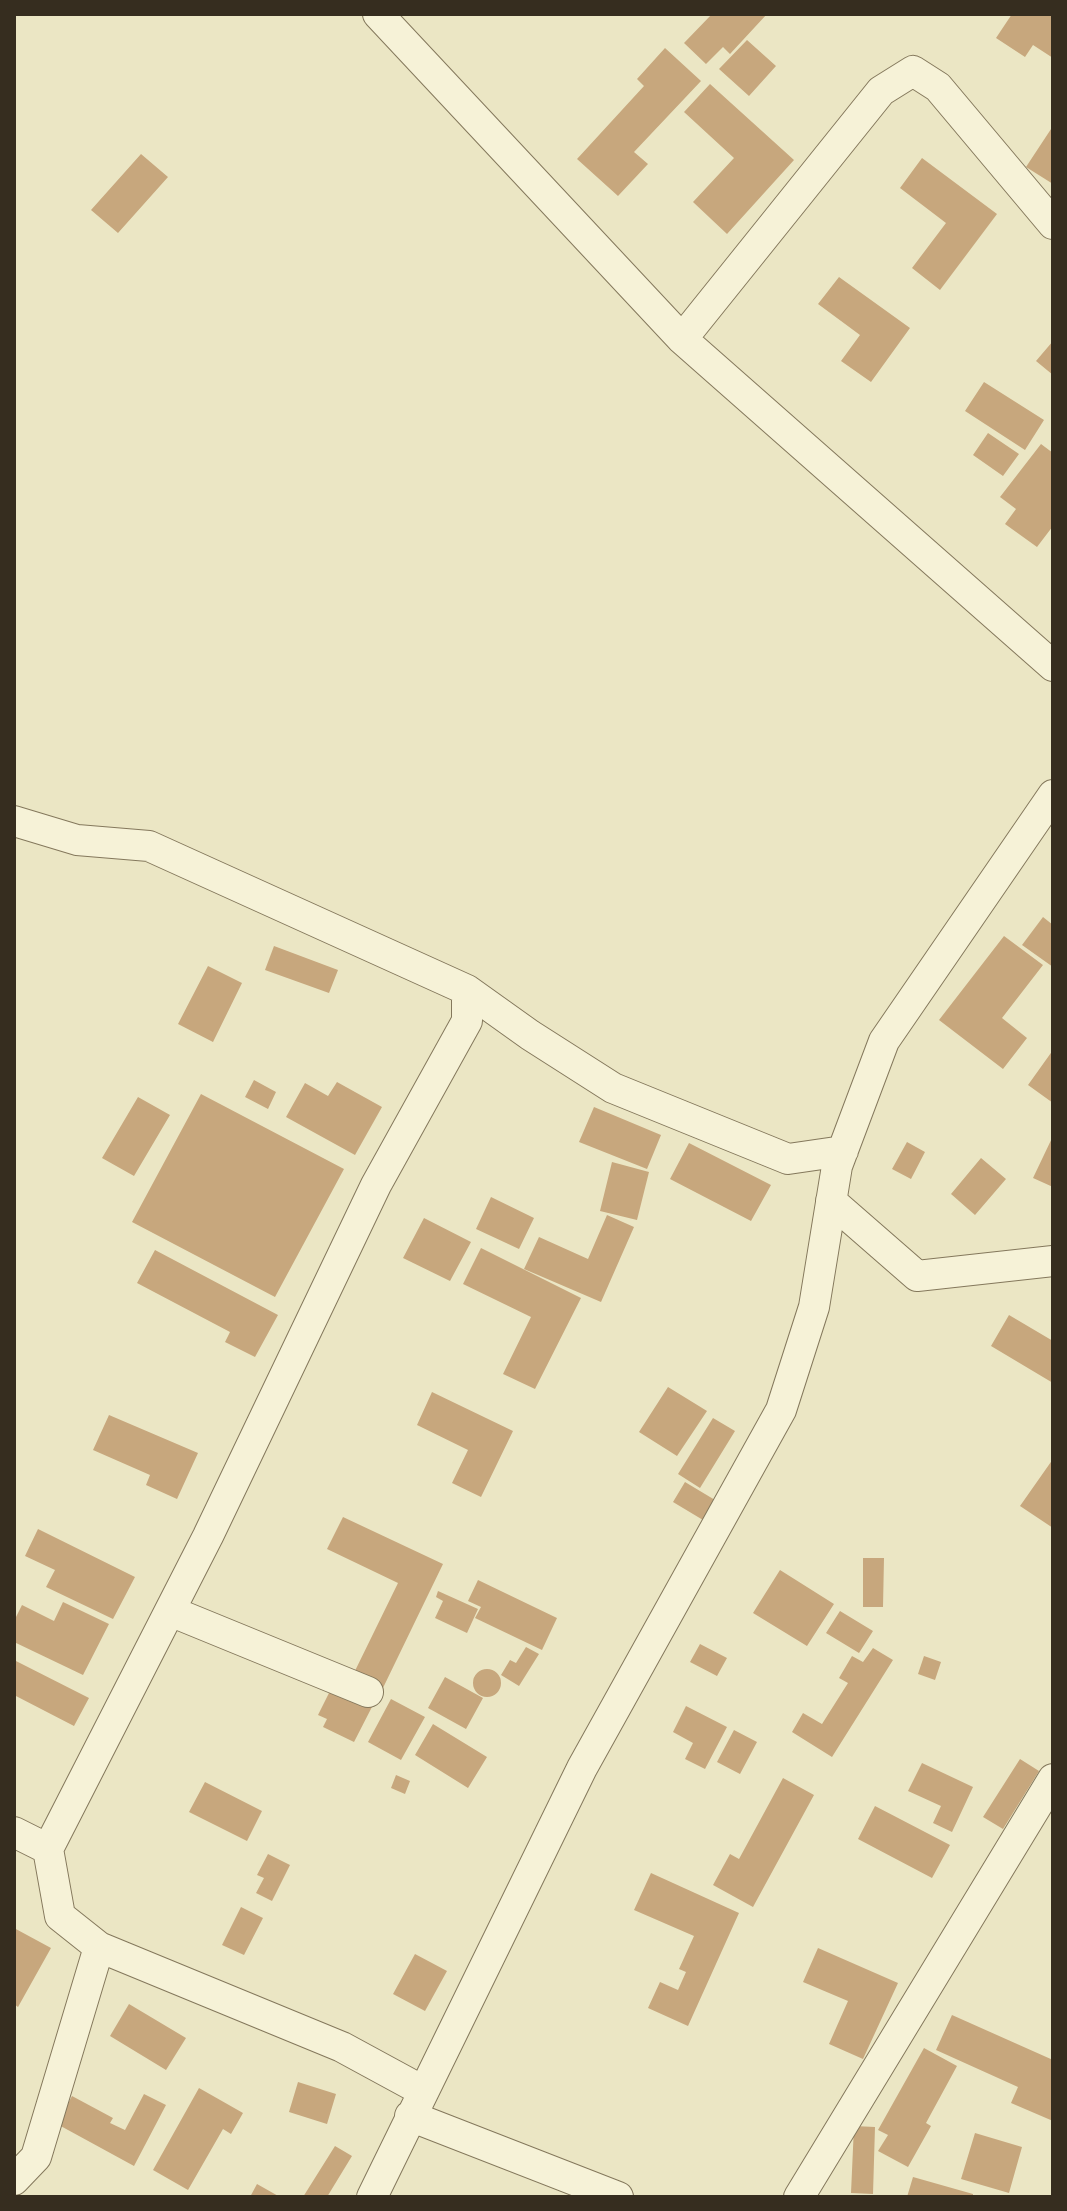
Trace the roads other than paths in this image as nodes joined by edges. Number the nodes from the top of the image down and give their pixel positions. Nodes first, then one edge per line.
1 (378, 14) edge
2 (1053, 224) edge
3 (682, 339) junction
4 (1053, 666) edge
5 (1053, 795) edge
6 (14, 821) edge
7 (467, 990) junction
8 (843, 1151) junction
9 (831, 1201) junction
10 (1053, 1261) edge
11 (170, 1611) junction
12 (368, 1692) dead end
13 (1053, 1779) edge
14 (14, 1832) edge
15 (48, 1849) junction
16 (99, 1947) junction
17 (416, 2104) junction
18 (14, 2180) edge
19 (372, 2197) edge
20 (618, 2197) edge
21 (799, 2197) edge

1 - 3 street
2 - 3 street
3 - 4 street
5 - 8 street
6 - 7 street
7 - 8 street
7 - 11 street
8 - 9 street
9 - 10 street
9 - 17 street
11 - 12 street
11 - 15 street
13 - 21 street
14 - 15 street
15 - 16 street
16 - 17 street
16 - 18 street
17 - 19 street
17 - 20 street

